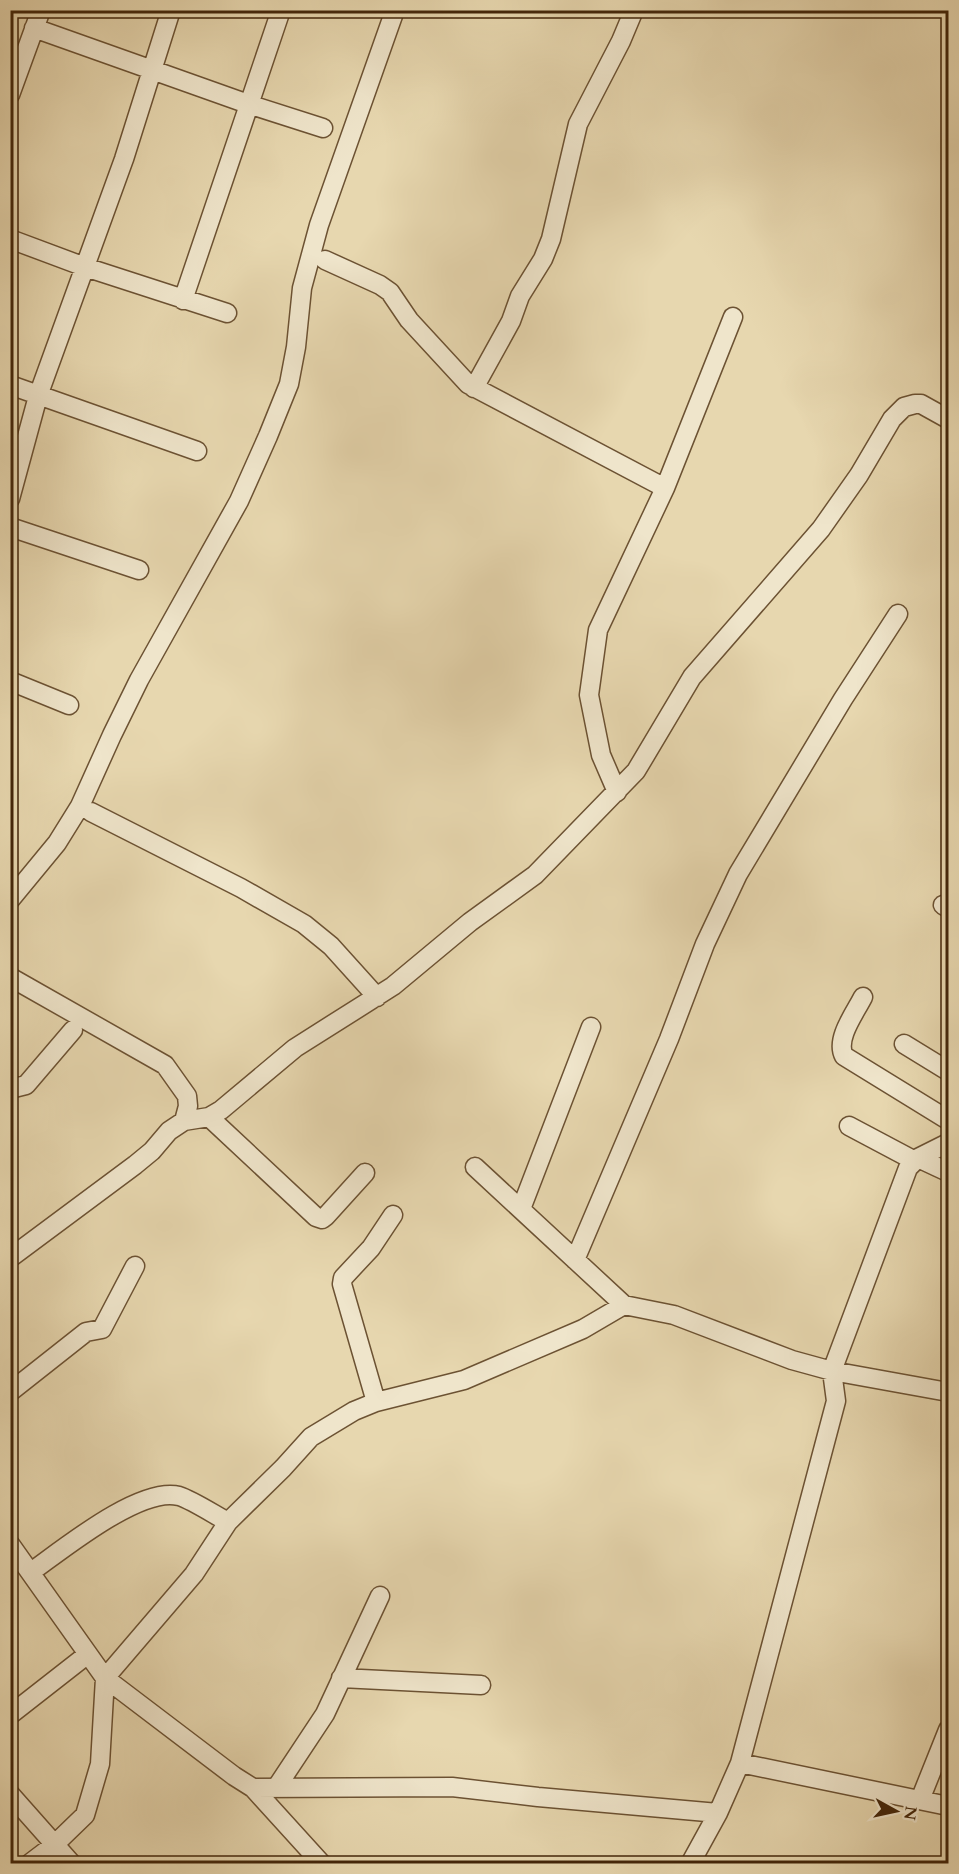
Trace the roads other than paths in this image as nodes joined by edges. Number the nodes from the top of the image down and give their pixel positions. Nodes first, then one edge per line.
1 (41, 10) edge
2 (171, 10) edge
3 (281, 10) edge
4 (395, 10) edge
5 (634, 10) edge
6 (34, 28) junction
7 (152, 70) junction
8 (10, 95) edge
9 (248, 104) junction
10 (323, 128) dead end
11 (10, 239) edge
12 (325, 260) dead end
13 (85, 267) junction
14 (183, 300) junction
15 (227, 313) dead end
16 (733, 317) dead end
17 (10, 385) edge
18 (474, 388) junction
19 (38, 396) junction
20 (948, 419) edge
21 (197, 451) dead end
22 (665, 488) junction
23 (10, 499) edge
24 (10, 527) edge
25 (139, 570) dead end
26 (898, 614) dead end
27 (10, 681) edge
28 (69, 705) dead end
29 (616, 792) junction
30 (91, 812) dead end
31 (10, 900) edge
32 (10, 977) edge
33 (863, 997) dead end
34 (377, 998) junction
35 (591, 1027) dead end
36 (73, 1030) dead end
37 (904, 1044) dead end
38 (948, 1071) edge
39 (10, 1089) edge
40 (209, 1116) junction
41 (948, 1120) edge
42 (184, 1121) junction
43 (849, 1126) dead end
44 (948, 1143) edge
45 (916, 1159) junction
46 (475, 1167) dead end
47 (948, 1172) edge
48 (365, 1173) dead end
49 (521, 1209) junction
50 (393, 1215) dead end
51 (10, 1258) edge
52 (575, 1260) junction
53 (135, 1266) dead end
54 (624, 1305) junction
55 (832, 1371) junction
56 (10, 1392) edge
57 (948, 1392) edge
58 (376, 1402) junction
59 (228, 1522) junction
60 (10, 1544) edge
61 (31, 1572) junction
62 (380, 1596) dead end
63 (88, 1654) junction
64 (105, 1678) junction
65 (341, 1678) junction
66 (481, 1685) dead end
67 (10, 1715) edge
68 (948, 1730) edge
69 (740, 1763) junction
70 (253, 1788) junction
71 (276, 1788) junction
72 (10, 1794) edge
73 (920, 1800) junction
74 (948, 1806) edge
75 (718, 1813) junction
76 (54, 1845) junction
77 (29, 1863) edge
78 (72, 1863) edge
79 (322, 1863) edge
80 (690, 1863) edge

1 - 6 street
2 - 7 street
3 - 9 street
4 - 31 street
5 - 18 street
6 - 7 street
6 - 8 street
7 - 9 street
7 - 13 street
9 - 10 street
9 - 14 street
11 - 13 street
12 - 18 street
13 - 14 street
13 - 19 street
14 - 15 street
16 - 22 street
17 - 19 street
18 - 22 street
19 - 21 street
19 - 23 street
20 - 29 street
22 - 29 street
24 - 25 street
26 - 52 street
27 - 28 street
29 - 34 street
30 - 34 street
32 - 42 street
33 - 41 street
34 - 40 street
35 - 49 street
36 - 39 street
37 - 38 street
40 - 42 street
40 - 48 street
42 - 51 street
43 - 45 street
44 - 45 street
45 - 47 street
45 - 55 street
46 - 49 street
49 - 52 street
50 - 58 street
52 - 54 street
53 - 56 street
54 - 55 street
54 - 58 street
55 - 57 street
55 - 69 street
58 - 59 street
59 - 61 street
59 - 64 street
60 - 61 street
61 - 63 street
62 - 65 street
63 - 64 street
63 - 67 street
64 - 70 street
64 - 76 street
65 - 66 street
65 - 71 street
68 - 73 street
69 - 73 street
69 - 75 street
70 - 71 street
70 - 79 street
71 - 75 street
72 - 76 street
73 - 74 street
75 - 80 street
76 - 77 street
76 - 78 street

